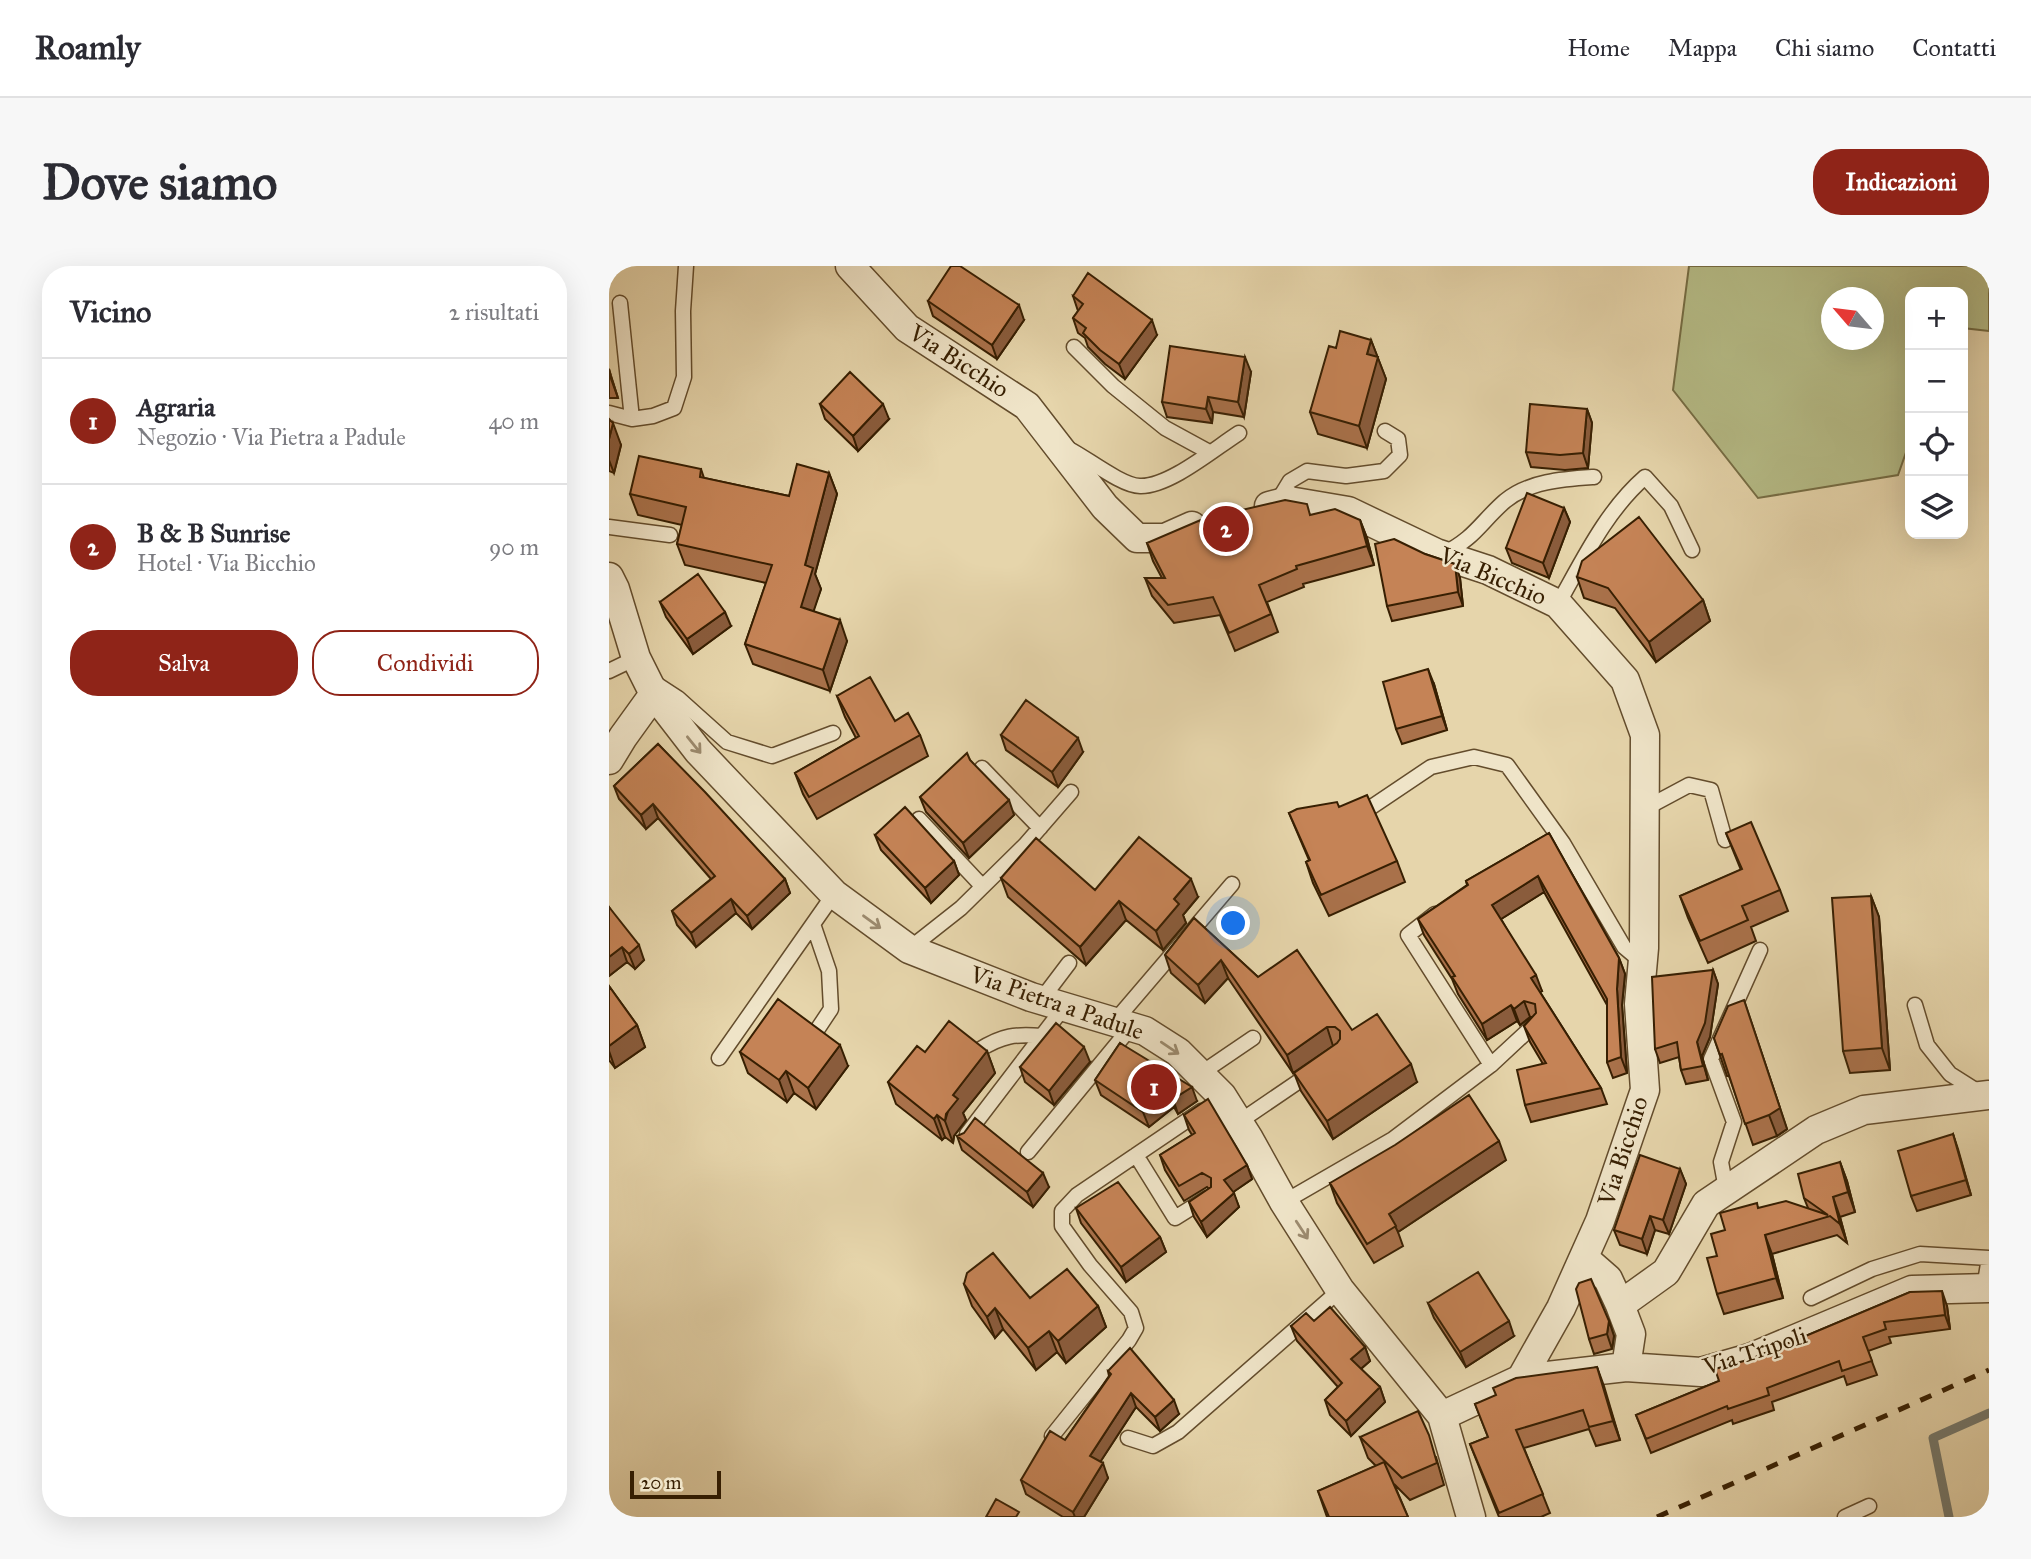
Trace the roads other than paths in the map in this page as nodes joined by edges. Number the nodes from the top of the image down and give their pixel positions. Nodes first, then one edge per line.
1 (686, 266) edge
2 (850, 266) edge
3 (620, 303) dead end
4 (1074, 347) dead end
5 (609, 414) edge
6 (632, 419) junction
7 (1385, 431) dead end
8 (1239, 433) dead end
9 (1054, 440) junction
10 (1209, 452) junction
11 (1594, 477) dead end
12 (1276, 504) junction
13 (609, 527) edge
14 (670, 535) dead end
15 (1692, 550) dead end
16 (1442, 555) junction
17 (609, 577) edge
18 (1558, 604) junction
19 (609, 671) edge
20 (645, 676) junction
21 (833, 733) dead end
22 (609, 760) edge
23 (982, 768) edge
24 (1071, 792) dead end
25 (1646, 808) junction
26 (1346, 813) edge
27 (919, 819) edge
28 (1040, 828) junction
29 (1725, 840) dead end
30 (1232, 884) dead end
31 (982, 886) junction
32 (834, 894) junction
33 (1450, 902) edge
34 (813, 924) junction
35 (909, 949) junction
36 (1760, 950) dead end
37 (1069, 963) dead end
38 (1643, 963) junction
39 (1052, 1004) junction
40 (1915, 1005) dead end
41 (1123, 1025) junction
42 (1532, 1026) edge
43 (817, 1030) edge
44 (1042, 1036) junction
45 (1253, 1038) dead end
46 (979, 1050) edge
47 (719, 1058) dead end
48 (1327, 1062) edge
49 (1492, 1065) junction
50 (1200, 1074) junction
51 (1222, 1096) junction
52 (1987, 1096) edge
53 (1239, 1122) junction
54 (962, 1141) edge
55 (1028, 1152) dead end
56 (1136, 1155) junction
57 (1726, 1189) junction
58 (1208, 1197) edge
59 (1284, 1202) junction
60 (1584, 1258) junction
61 (1987, 1288) edge
62 (1340, 1290) junction
63 (1811, 1298) dead end
64 (1620, 1305) junction
65 (1626, 1367) junction
66 (1521, 1379) junction
67 (1442, 1416) junction
68 (1052, 1436) edge
69 (1128, 1438) dead end
70 (1869, 1506) dead end
71 (1471, 1517) edge
72 (1845, 1517) edge

1 - 6 lane
2 - 9 street, Via Bicchio
3 - 6 lane
4 - 10 lane
5 - 6 lane
7 - 12 lane
8 - 10 lane
9 - 10 lane
9 - 12 street, Via Bicchio
11 - 16 lane
12 - 16 street, Via Bicchio
13 - 14 lane
15 - 18 lane
16 - 18 street, Via Bicchio
17 - 20 street, Via Pietra a Padule
18 - 25 street, Via Bicchio
19 - 20 lane
20 - 21 lane
20 - 22 street
20 -> 32 street, Via Pietra a Padule
23 - 28 lane
24 - 28 lane
25 - 29 lane
25 - 38 street, Via Bicchio
26 - 38 lane
27 - 31 lane
28 - 31 lane
30 - 41 lane
31 - 35 lane
32 - 34 lane
32 -> 35 street, Via Pietra a Padule
33 - 49 lane
34 - 43 lane
34 - 47 lane
35 - 39 street, Via Pietra a Padule
36 - 57 lane
37 - 39 lane
38 - 60 street, Via Bicchio
39 - 41 street, Via Pietra a Padule
39 - 44 lane
40 - 52 lane
41 -> 50 street, Via Pietra a Padule
41 - 55 lane
42 - 49 lane
44 - 46 lane
44 - 54 lane
45 - 50 lane
48 - 53 lane
49 - 59 lane
50 - 51 street, Via Pietra a Padule
51 - 53 street, Via Pietra a Padule
51 - 56 lane
52 - 57 street
53 - 59 street, Via Pietra a Padule
56 - 58 lane
56 - 68 lane
57 - 64 street
59 -> 62 street, Via Pietra a Padule
60 - 64 street
60 - 66 street, Via Bicchio
61 - 63 lane, Via Tripoli
61 - 65 street, Via Tripoli
62 - 67 street, Via Pietra a Padule
62 - 69 lane
64 - 65 street
65 - 66 street, Via Tripoli
66 - 67 street, Via Tripoli
67 - 71 street, Via Pietra a Padule
70 - 72 lane

